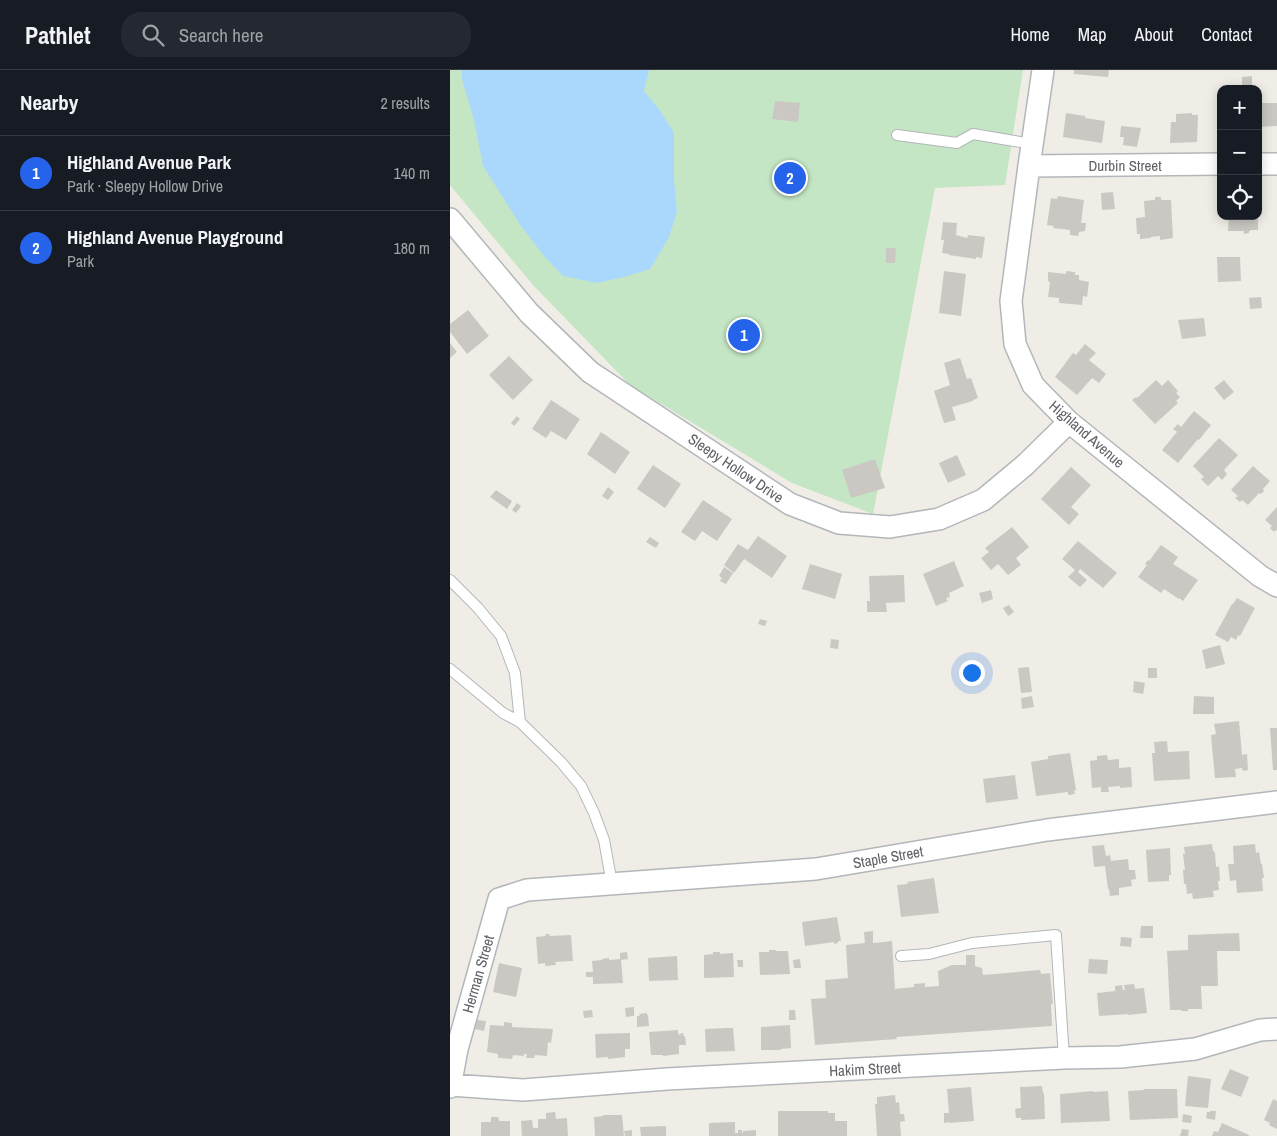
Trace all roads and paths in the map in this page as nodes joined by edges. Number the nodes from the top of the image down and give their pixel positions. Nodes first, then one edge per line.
1 (1043, 70) edge
2 (897, 135) dead end
3 (1032, 144) junction
4 (1217, 164) edge
5 (1262, 164) edge
6 (1277, 164) edge
7 (1028, 166) junction
8 (450, 220) edge
9 (1069, 422) junction
10 (450, 580) edge
11 (1277, 586) edge
12 (450, 669) edge
13 (520, 722) junction
14 (1277, 802) edge
15 (612, 884) junction
16 (499, 899) joint
17 (901, 956) dead end
18 (1277, 1029) edge
19 (454, 1048) edge
20 (1064, 1058) junction
21 (450, 1086) edge

1 - 3 street, Highland Avenue
2 - 3 lane
3 - 7 street, Highland Avenue
4 - 7 street, Durbin Street
5 - 6 street
7 - 9 street, Highland Avenue
8 - 9 street, Sleepy Hollow Drive
9 - 11 street, Highland Avenue
10 - 13 lane
12 - 13 lane
13 - 15 lane
14 - 15 street, Staple Street
15 - 16 street, Staple Street
16 - 19 street, Herman Street
17 - 20 lane
18 - 20 street, Hakim Street
19 - 21 street, Herman Street
20 - 21 street, Hakim Street

